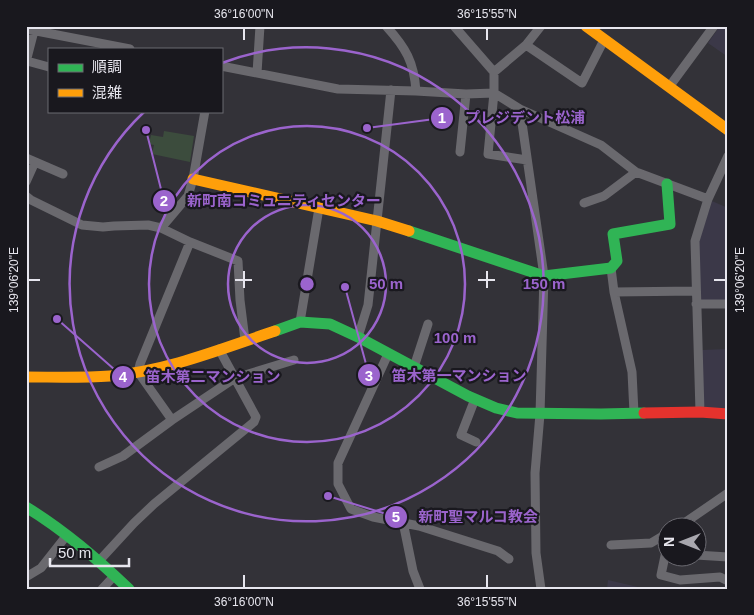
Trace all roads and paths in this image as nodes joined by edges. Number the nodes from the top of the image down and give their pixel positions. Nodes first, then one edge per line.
1 (260, 26) edge
2 (386, 26) edge
3 (454, 26) edge
4 (586, 26) edge
5 (714, 26) edge
6 (540, 27) edge
7 (30, 30) edge
8 (604, 40) junction
9 (526, 44) junction
10 (125, 48) edge
11 (26, 62) edge
12 (222, 66) edge
13 (48, 67) edge
14 (494, 72) junction
15 (257, 73) junction
16 (669, 87) junction
17 (391, 90) junction
18 (416, 91) junction
19 (494, 93) junction
20 (466, 94) junction
21 (520, 109) junction
22 (205, 112) edge
23 (728, 130) edge
24 (460, 152) dead end
25 (728, 156) edge
26 (31, 160) edge
27 (527, 160) junction
28 (636, 172) junction
29 (63, 174) dead end
30 (193, 179) junction
31 (26, 182) edge
32 (667, 184) junction
33 (26, 196) edge
34 (708, 199) junction
35 (584, 203) dead end
36 (319, 208) junction
37 (377, 221) junction
38 (161, 228) junction
39 (190, 242) junction
40 (611, 268) junction
41 (544, 276) junction
42 (696, 291) junction
43 (614, 292) junction
44 (696, 304) junction
45 (728, 304) edge
46 (300, 322) junction
47 (428, 324) dead end
48 (358, 337) junction
49 (245, 340) junction
50 (219, 349) junction
51 (388, 354) junction
52 (294, 360) dead end
53 (414, 367) junction
54 (138, 372) junction
55 (26, 377) edge
56 (235, 378) junction
57 (475, 399) junction
58 (700, 412) junction
59 (634, 413) junction
60 (540, 414) junction
61 (728, 414) edge
62 (172, 420) junction
63 (476, 442) dead end
64 (99, 467) dead end
65 (728, 493) edge
66 (26, 507) edge
67 (692, 518) edge
68 (403, 522) junction
69 (67, 535) junction
70 (656, 540) edge
71 (651, 543) junction
72 (611, 545) dead end
73 (656, 545) edge
74 (706, 556) edge
75 (728, 557) edge
76 (509, 559) dead end
77 (99, 561) junction
78 (662, 568) edge
79 (114, 575) junction
80 (26, 577) edge
81 (728, 580) edge
82 (102, 589) edge
83 (129, 589) edge
84 (420, 589) edge
85 (541, 589) edge

1 - 15 street
2 - 18 street
3 - 14 street
4 - 8 street
5 - 16 street
6 - 9 street
7 - 10 street
7 - 11 street
8 - 9 street
8 - 16 street
9 - 14 street
11 - 13 street
12 - 15 street
14 - 19 street
15 - 17 street
16 - 23 street
17 - 18 street
17 - 37 street
18 - 20 street
19 - 20 street
19 - 21 street
19 - 27 street
20 - 24 street
21 - 27 street
21 - 28 street
22 - 30 street
25 - 34 street
26 - 29 street
26 - 31 street
27 - 41 street
28 - 32 street
28 - 35 street
30 - 36 street
30 - 38 street
32 - 34 street
32 - 40 street
33 - 38 street
34 - 42 street
36 - 37 street
36 - 46 street
37 - 41 street
37 - 48 street
38 - 39 street
39 - 49 street
39 - 54 street
40 - 41 street
40 - 43 street
41 - 60 street
42 - 43 street
42 - 44 street
43 - 59 street
44 - 45 street
44 - 58 street
46 - 48 street
46 - 49 street
47 - 53 street
48 - 51 street
49 - 50 street
50 - 54 street
50 - 56 street
51 - 53 street
51 - 68 street
52 - 56 street
53 - 57 street
54 - 55 street
54 - 62 street
56 - 62 street
56 - 77 street
57 - 60 street
57 - 63 street
58 - 59 street
58 - 61 street
59 - 60 street
60 - 85 street
62 - 64 street
65 - 67 street
66 - 69 street
68 - 76 street
68 - 84 street
69 - 77 street
69 - 80 street
70 - 71 street
71 - 72 street
71 - 73 street
74 - 75 street
77 - 79 street
78 - 81 street
79 - 82 street
79 - 83 street

